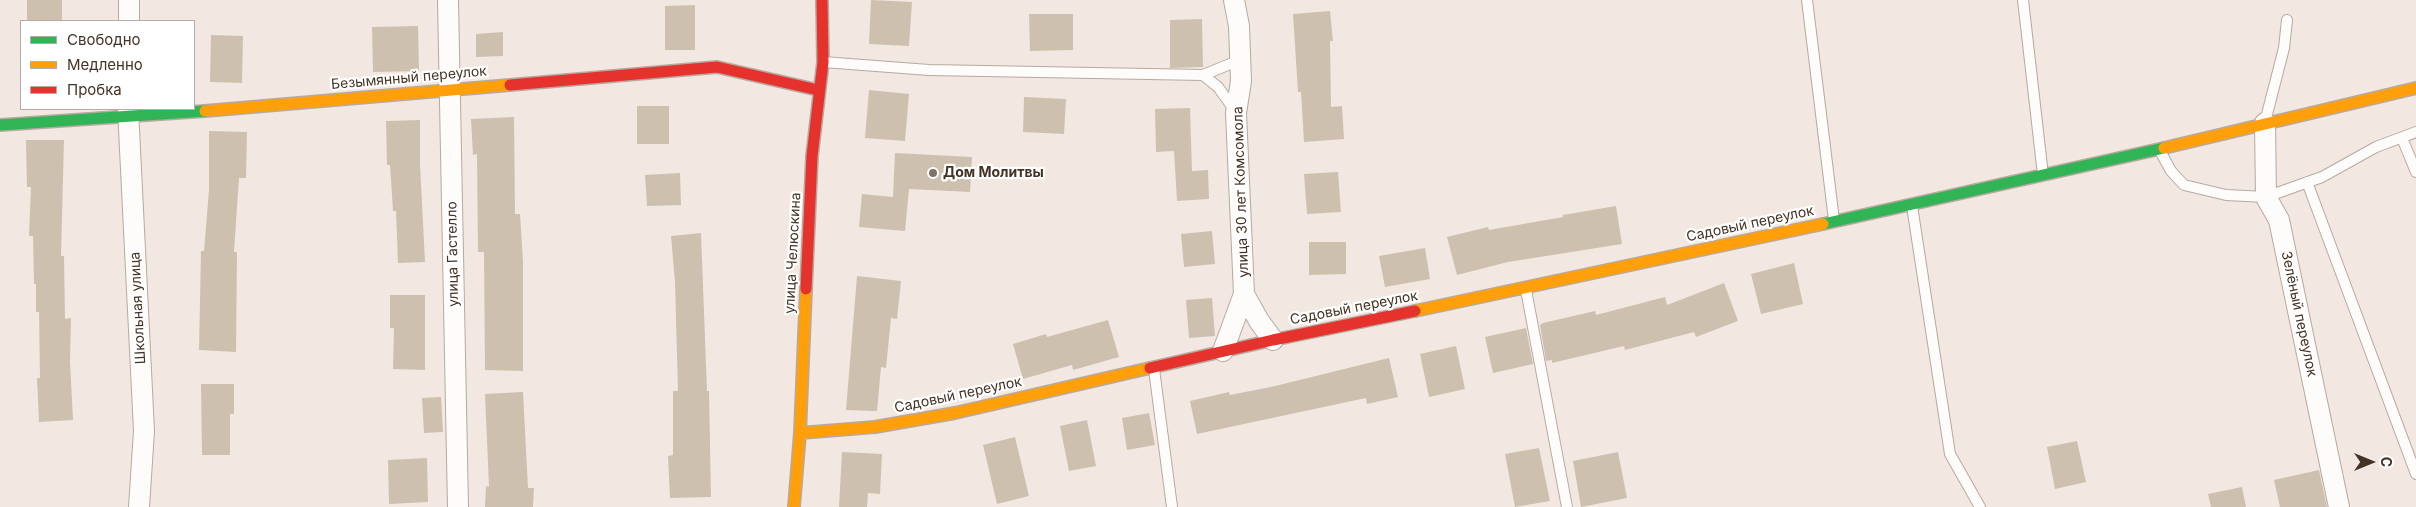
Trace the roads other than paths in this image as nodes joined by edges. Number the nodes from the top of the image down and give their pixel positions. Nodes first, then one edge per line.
1 (129, 0) edge
2 (448, 0) edge
3 (822, 0) edge
4 (1234, 0) edge
5 (1807, 0) edge
6 (2023, 0) edge
7 (129, 20) edge
8 (2288, 20) dead end
9 (1240, 60) junction
10 (823, 62) junction
11 (1203, 75) junction
12 (2416, 88) edge
13 (449, 89) junction
14 (818, 90) junction
15 (195, 109) edge
16 (179, 110) edge
17 (1236, 113) junction
18 (128, 114) edge
19 (2265, 122) junction
20 (0, 125) edge
21 (2416, 132) edge
22 (2402, 138) junction
23 (2159, 148) junction
24 (2416, 172) edge
25 (2044, 176) junction
26 (2307, 182) junction
27 (2266, 197) junction
28 (1912, 205) junction
29 (1834, 220) junction
30 (1526, 289) junction
31 (1244, 294) junction
32 (1273, 340) junction
33 (1223, 351) junction
34 (1153, 368) junction
35 (800, 433) junction
36 (2416, 474) edge
37 (139, 507) edge
38 (458, 507) edge
39 (794, 507) edge
40 (1172, 507) edge
41 (1567, 507) edge
42 (1980, 507) edge
43 (2339, 507) edge

1 - 7 street
2 - 13 street, улица Гастелло
3 - 10 street, улица Челюскина
4 - 9 street, улица 30 лет Комсомола
5 - 29 lane
6 - 25 lane
8 - 19 lane
9 - 11 lane
9 - 17 street, улица 30 лет Комсомола
10 - 11 lane
10 - 14 street, улица Челюскина
11 - 17 lane
12 - 19 street, Садовый переулок
13 - 14 street, Безымянный переулок
13 - 15 street, Безымянный переулок
13 - 38 street, улица Гастелло
14 - 35 street, улица Челюскина
16 - 18 street, Безымянный переулок
17 - 31 street, улица 30 лет Комсомола
18 - 20 street, Безымянный переулок
18 - 37 street, Школьная улица
19 - 23 street, Садовый переулок
19 - 27 street, Зелёный переулок
21 - 22 lane
22 - 24 lane
22 - 26 lane
23 - 25 street, Садовый переулок
23 - 27 lane
25 - 28 street, Садовый переулок
26 - 27 lane
26 - 36 lane
27 - 43 street, Зелёный переулок
28 - 29 street, Садовый переулок
28 - 42 lane
29 - 30 street, Садовый переулок
30 - 32 street, Садовый переулок
30 - 41 lane
31 - 32 street, улица 30 лет Комсомола
31 - 33 street, улица 30 лет Комсомола
32 - 33 street, Садовый переулок
33 - 34 street, Садовый переулок
34 - 35 street, Садовый переулок
34 - 40 lane
35 - 39 street, улица Челюскина

